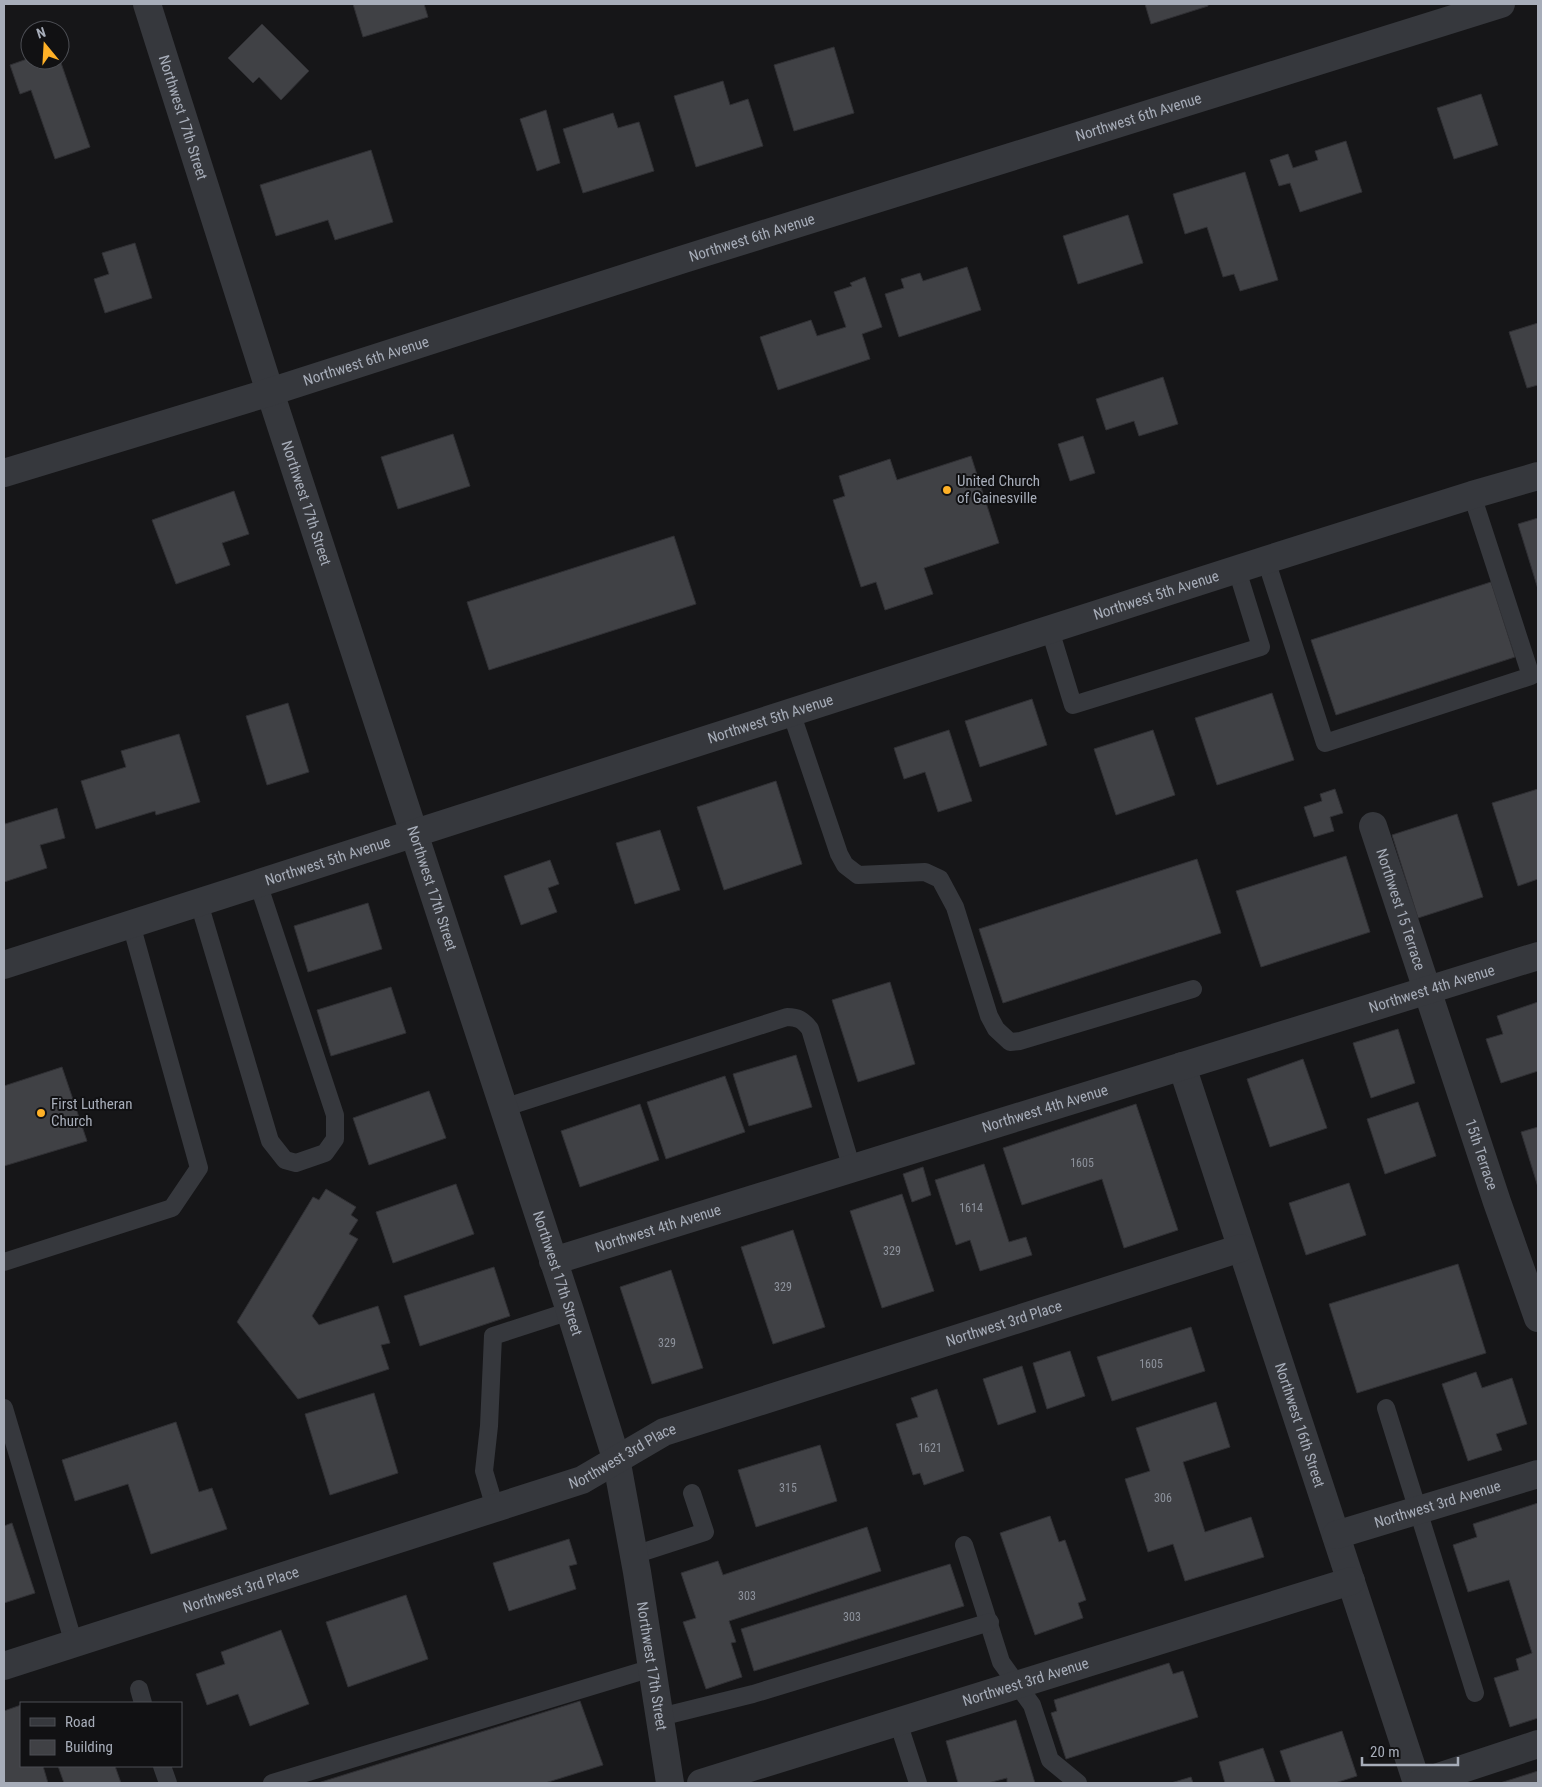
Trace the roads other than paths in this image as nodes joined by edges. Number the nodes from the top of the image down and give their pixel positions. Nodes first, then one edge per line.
1 (147, 4) edge
2 (1501, 4) edge
3 (270, 392) junction
4 (4, 474) edge
5 (1538, 476) edge
6 (1472, 495) junction
7 (1266, 560) junction
8 (1237, 570) junction
9 (1050, 630) junction
10 (791, 712) junction
11 (1373, 826) dead end
12 (415, 834) junction
13 (258, 883) junction
14 (199, 903) junction
15 (131, 924) junction
16 (1538, 956) edge
17 (4, 965) edge
18 (1193, 989) dead end
19 (1427, 992) junction
20 (1182, 1066) junction
21 (503, 1108) junction
22 (852, 1169) junction
23 (1240, 1248) junction
24 (553, 1261) junction
25 (4, 1262) edge
26 (570, 1311) junction
27 (1538, 1318) edge
28 (4, 1408) edge
29 (1386, 1408) dead end
30 (616, 1458) junction
31 (1538, 1474) edge
32 (692, 1493) dead end
33 (495, 1508) junction
34 (1418, 1510) junction
35 (1336, 1535) junction
36 (964, 1545) dead end
37 (634, 1555) junction
38 (1351, 1581) junction
39 (990, 1622) junction
40 (74, 1644) junction
41 (4, 1666) edge
42 (652, 1668) junction
43 (1017, 1685) junction
44 (1475, 1693) dead end
45 (660, 1717) junction
46 (898, 1722) junction
47 (1538, 1744) edge
48 (162, 1767) edge
49 (168, 1783) edge
50 (272, 1783) edge
51 (670, 1783) edge
52 (701, 1783) edge
53 (918, 1783) edge
54 (1078, 1783) edge
55 (1419, 1783) edge

1 - 3 street, Northwest 17th Street
2 - 3 street, Northwest 6th Avenue
3 - 4 street, Northwest 6th Avenue
3 - 12 street, Northwest 17th Street
5 - 6 street, Northwest 5th Avenue
6 - 7 street, Northwest 5th Avenue
6 - 7 lane
7 - 8 street, Northwest 5th Avenue
8 - 9 street, Northwest 5th Avenue
8 - 9 lane
9 - 10 street, Northwest 5th Avenue
10 - 12 street, Northwest 5th Avenue
10 - 18 lane
11 - 19 street, Northwest 15 Terrace
12 - 13 street, Northwest 5th Avenue
12 - 21 street, Northwest 17th Street
13 - 14 street, Northwest 5th Avenue
13 - 14 lane
14 - 15 street, Northwest 5th Avenue
15 - 17 street, Northwest 5th Avenue
15 - 25 lane
16 - 19 street, Northwest 4th Avenue
19 - 20 street, Northwest 4th Avenue
19 - 27 street, 15th Terrace
20 - 22 street, Northwest 4th Avenue
20 - 23 street, Northwest 16th Street
21 - 22 lane
21 - 24 street, Northwest 17th Street
22 - 24 street, Northwest 4th Avenue
23 - 30 street, Northwest 3rd Place
23 - 35 street, Northwest 16th Street
24 - 26 street, Northwest 17th Street
26 - 30 street, Northwest 17th Street
26 - 33 lane
28 - 40 lane
29 - 34 lane
30 - 33 street, Northwest 3rd Place
30 - 37 street, Northwest 17th Street
31 - 34 street, Northwest 3rd Avenue
32 - 37 lane
33 - 40 street, Northwest 3rd Place
34 - 35 street, Northwest 3rd Avenue
34 - 44 lane
35 - 38 street, Northwest 16th Street
36 - 39 lane
37 - 42 street, Northwest 17th Street
38 - 43 street, Northwest 3rd Avenue
38 - 55 street, Northwest 16th Street
39 - 43 lane
39 - 45 lane
40 - 41 street, Northwest 3rd Place
42 - 45 street, Northwest 17th Street
42 - 50 lane
43 - 46 street, Northwest 3rd Avenue
43 - 54 lane
45 - 51 street, Northwest 17th Street
46 - 52 street, Northwest 3rd Avenue
46 - 53 lane
47 - 55 street
48 - 49 lane

